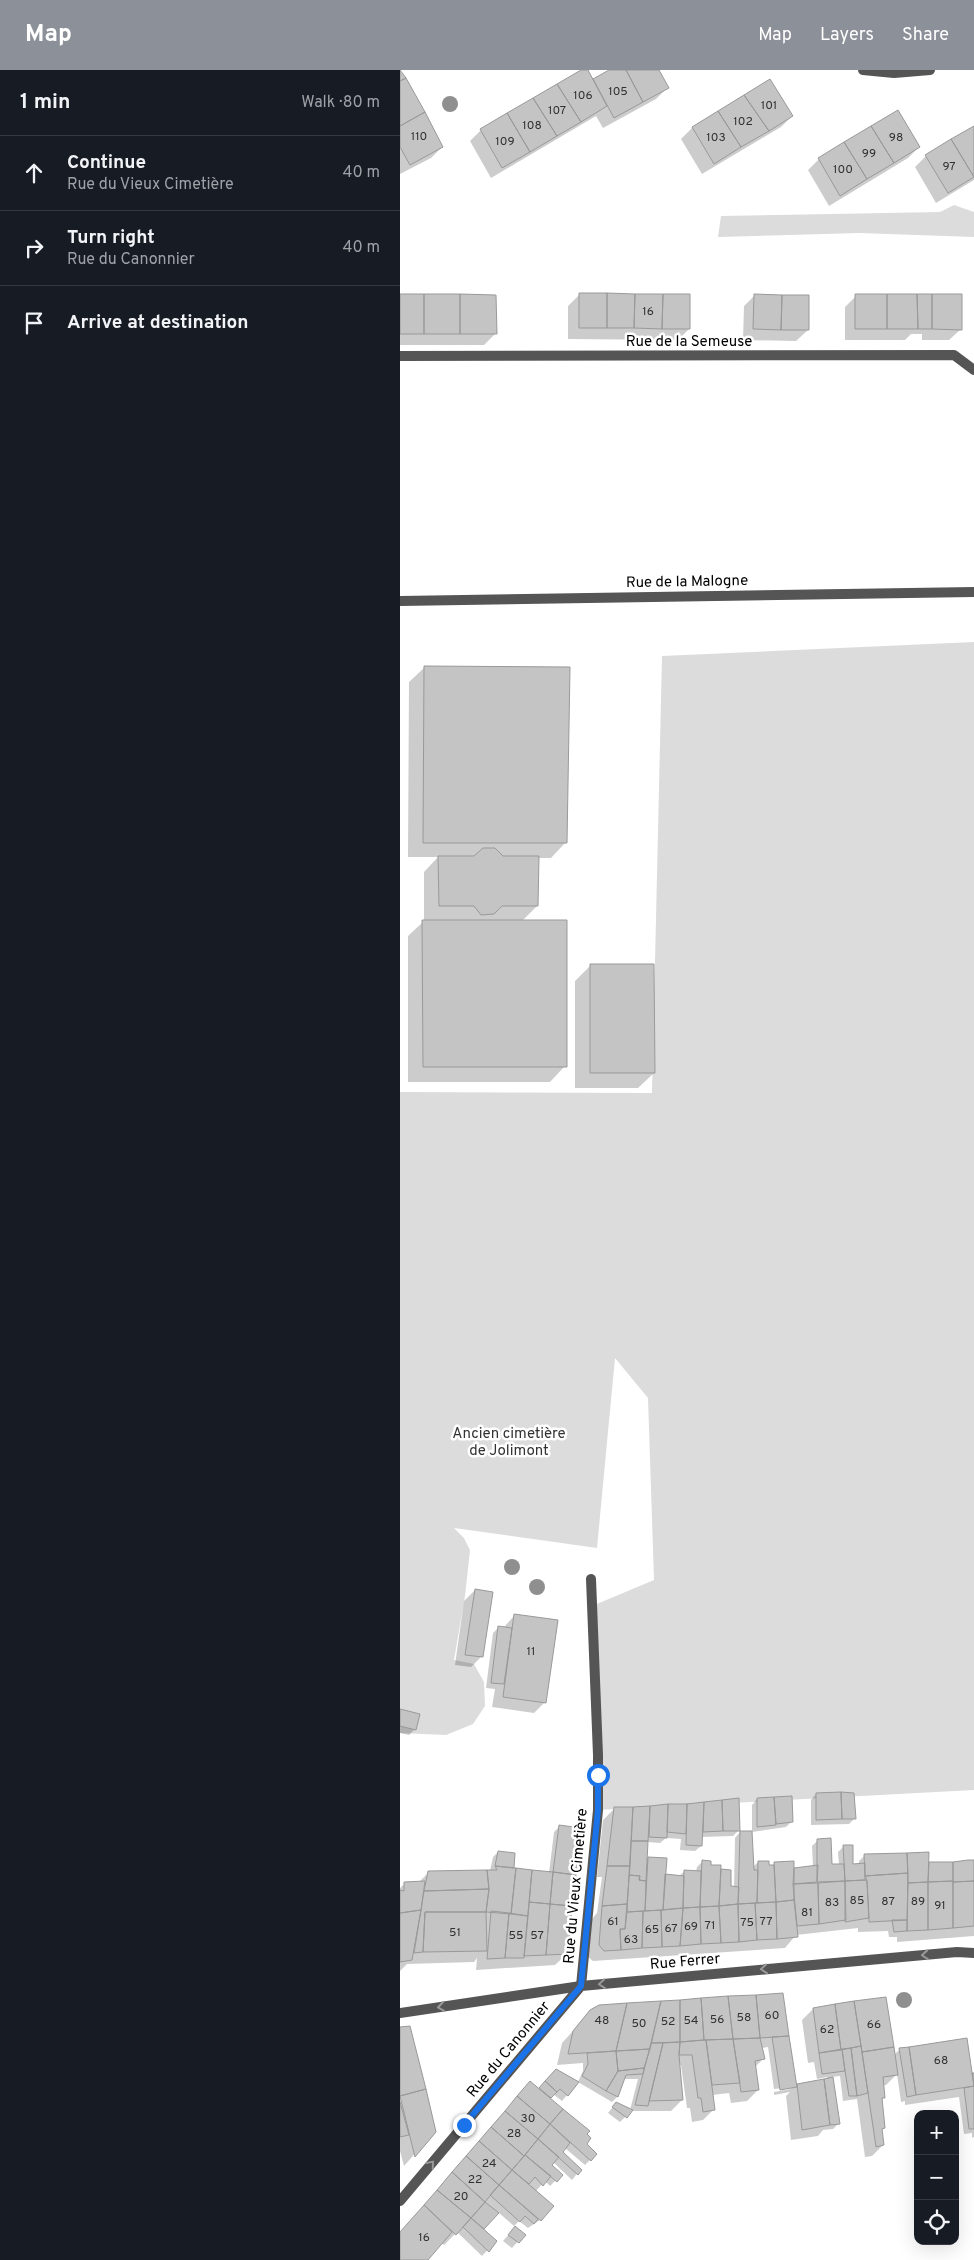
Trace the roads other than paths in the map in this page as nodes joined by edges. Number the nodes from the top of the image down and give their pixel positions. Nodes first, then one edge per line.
1 (863, 70) edge
2 (930, 70) edge
3 (400, 356) edge
4 (974, 370) edge
5 (974, 592) edge
6 (400, 601) edge
7 (590, 1578) dead end
8 (974, 1953) edge
9 (581, 1986) junction
10 (400, 2013) edge
11 (400, 2202) edge

1 - 2 street
3 - 4 street, Rue de la Semeuse
5 - 6 street, Rue de la Malogne
7 - 9 street, Rue du Vieux Cimetière
8 -> 9 street, Rue Ferrer
9 -> 10 street, Rue Ferrer
11 -> 9 street, Rue du Canonnier

